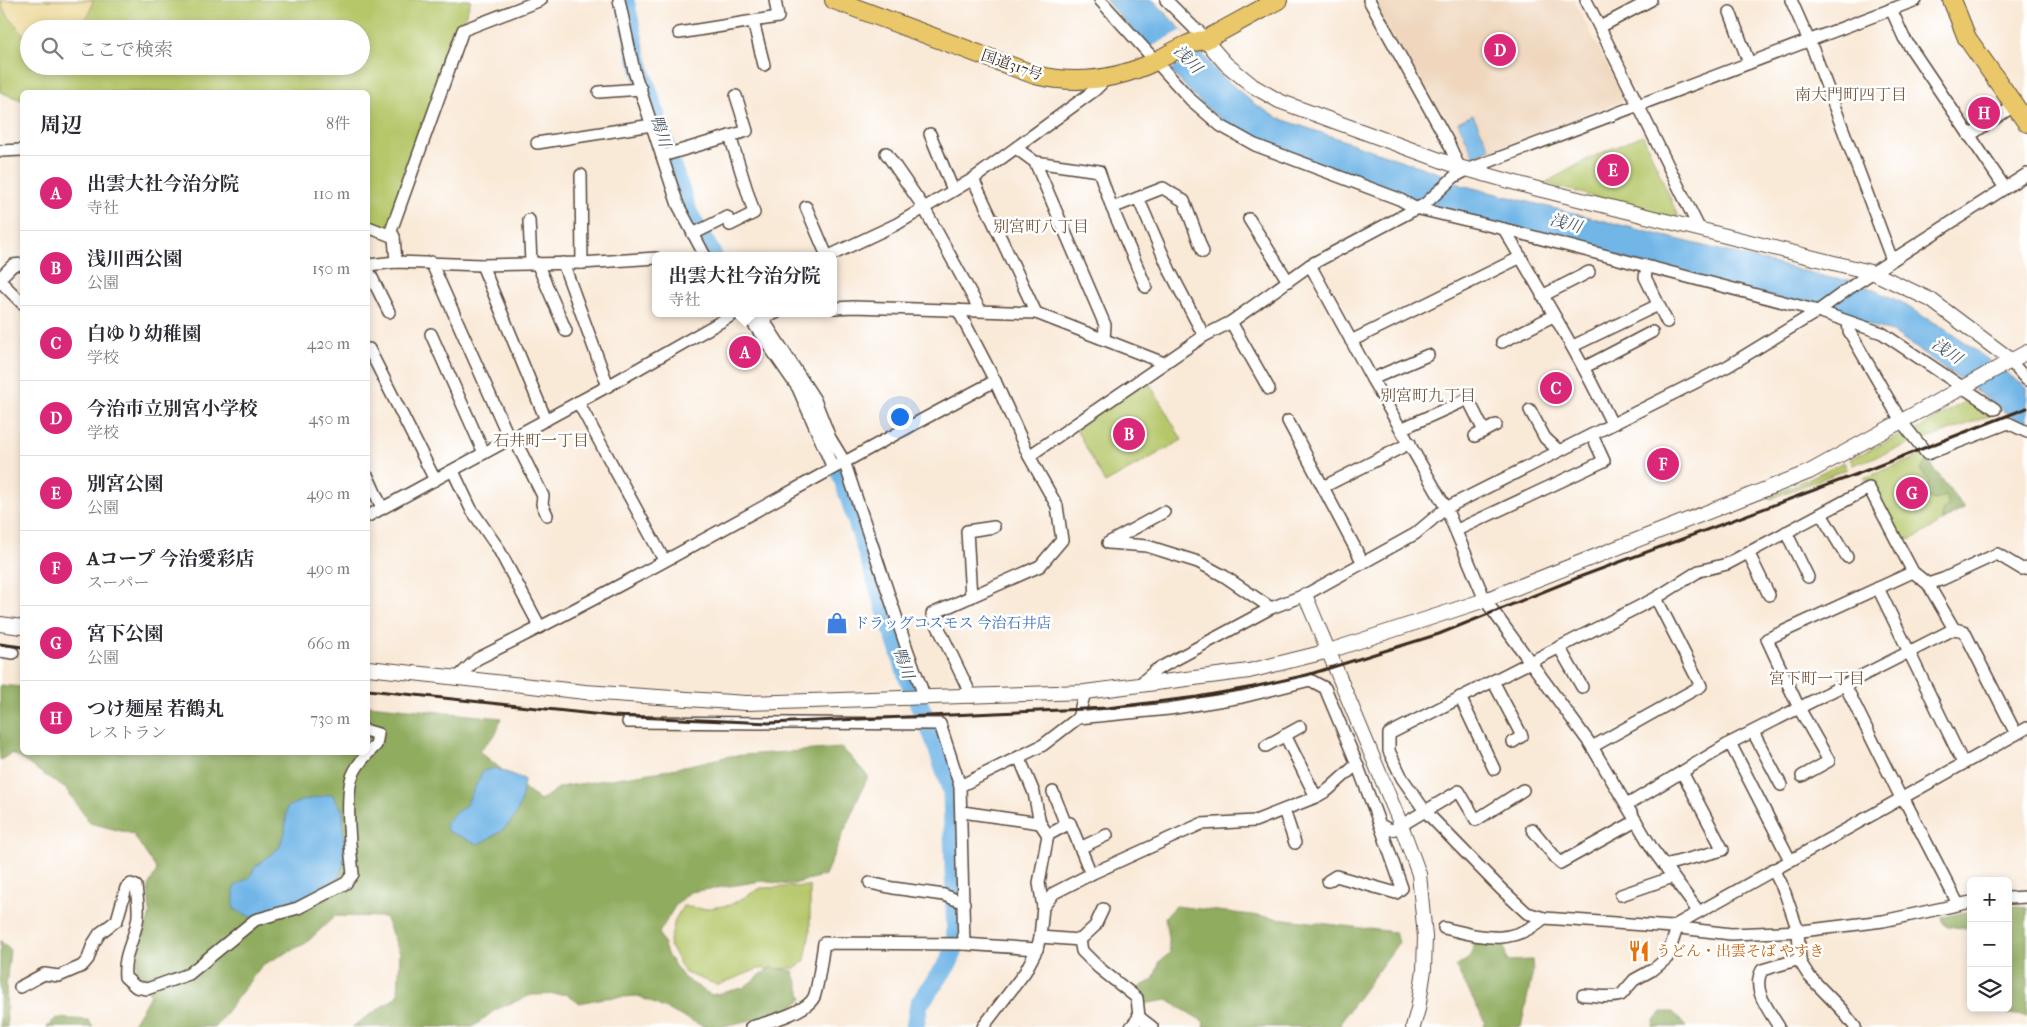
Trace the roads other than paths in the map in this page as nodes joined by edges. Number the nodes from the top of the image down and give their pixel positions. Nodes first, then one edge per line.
1 (541, 0) edge
2 (619, 0) edge
3 (775, 0) edge
4 (834, 0) edge
5 (1100, 0) edge
6 (1166, 0) edge
7 (1253, 0) edge
8 (1278, 0) edge
9 (1369, 0) edge
10 (1586, 0) edge
11 (1651, 0) edge
12 (1791, 0) edge
13 (1916, 0) edge
14 (1952, 0) edge
15 (1891, 9) junction
16 (1730, 12) dead end
17 (754, 21) junction
18 (1600, 27) junction
19 (679, 32) dead end
20 (1198, 37) junction
21 (1808, 40) junction
22 (1158, 60) junction
23 (1749, 63) junction
24 (764, 65) dead end
25 (1106, 79) junction
26 (641, 89) junction
27 (599, 92) dead end
28 (736, 96) dead end
29 (2015, 105) junction
30 (1639, 106) junction
31 (2027, 123) edge
32 (652, 124) junction
33 (930, 134) dead end
34 (730, 136) junction
35 (1969, 136) junction
36 (537, 143) dead end
37 (1016, 148) junction
38 (20, 150) edge
39 (0, 151) edge
40 (886, 153) dead end
41 (662, 156) junction
42 (1035, 162) junction
43 (1460, 172) junction
44 (2027, 174) edge
45 (581, 175) dead end
46 (973, 180) junction
47 (2006, 188) junction
48 (953, 190) junction
49 (1138, 198) junction
50 (1420, 206) junction
51 (806, 207) dead end
52 (924, 208) junction
53 (1112, 208) junction
54 (1249, 219) dead end
55 (529, 220) dead end
56 (370, 228) edge
57 (1699, 228) junction
58 (1504, 229) junction
59 (693, 234) junction
60 (394, 236) junction
61 (703, 252) edge
62 (826, 252) edge
63 (837, 252) edge
64 (1203, 252) dead end
65 (1521, 257) junction
66 (652, 258) edge
67 (1892, 260) junction
68 (396, 262) junction
69 (431, 262) junction
70 (534, 262) junction
71 (563, 263) junction
72 (582, 263) junction
73 (20, 264) edge
74 (482, 264) junction
75 (370, 265) edge
76 (1310, 266) junction
77 (1647, 268) junction
78 (1589, 272) dead end
79 (1874, 273) junction
80 (370, 274) edge
81 (0, 279) edge
82 (1288, 281) junction
83 (1146, 286) dead end
84 (1542, 296) junction
85 (20, 301) edge
86 (1658, 305) junction
87 (837, 308) edge
88 (958, 310) junction
89 (980, 310) junction
90 (1820, 310) junction
91 (389, 312) dead end
92 (1036, 313) junction
93 (1553, 316) junction
94 (729, 317) edge
95 (755, 317) edge
96 (755, 317) edge
97 (1231, 322) junction
98 (1667, 322) dead end
99 (1848, 322) junction
100 (566, 331) dead end
101 (1652, 332) dead end
102 (431, 334) dead end
103 (1204, 336) junction
104 (1104, 340) junction
105 (1351, 341) junction
106 (1502, 342) dead end
107 (1573, 346) junction
108 (370, 350) edge
109 (2027, 352) edge
110 (1428, 355) dead end
111 (2011, 360) junction
112 (1164, 363) junction
113 (1584, 367) junction
114 (1372, 379) junction
115 (2027, 380) edge
116 (995, 381) junction
117 (608, 386) junction
118 (1964, 387) junction
119 (1269, 389) dead end
120 (578, 402) junction
121 (1995, 409) dead end
122 (1530, 410) dead end
123 (546, 420) junction
124 (1288, 421) dead end
125 (1901, 421) junction
126 (1612, 424) junction
127 (1496, 425) dead end
128 (1402, 428) junction
129 (2027, 432) edge
130 (1592, 434) junction
131 (512, 439) junction
132 (1410, 443) junction
133 (1560, 451) junction
134 (484, 454) junction
135 (1029, 456) junction
136 (844, 461) junction
137 (833, 468) junction
138 (453, 471) junction
139 (435, 480) junction
140 (370, 481) edge
141 (1323, 487) junction
142 (382, 508) junction
143 (1446, 508) junction
144 (1164, 512) dead end
145 (547, 514) dead end
146 (1821, 514) junction
147 (370, 515) edge
148 (994, 527) dead end
149 (1457, 530) junction
150 (1786, 532) junction
151 (1748, 552) junction
152 (1847, 557) dead end
153 (664, 560) junction
154 (1363, 563) junction
155 (2027, 568) edge
156 (1913, 572) junction
157 (1808, 577) dead end
158 (1928, 584) junction
159 (1878, 588) junction
160 (1305, 595) junction
161 (971, 596) junction
162 (1769, 596) dead end
163 (1656, 598) junction
164 (1485, 600) junction
165 (1271, 608) junction
166 (0, 624) edge
167 (20, 627) edge
168 (540, 627) junction
169 (1954, 629) junction
170 (1559, 648) junction
171 (1329, 650) junction
172 (0, 651) edge
173 (1908, 652) junction
174 (13, 653) dead end
175 (1530, 662) junction
176 (370, 668) edge
177 (458, 678) junction
178 (1492, 681) junction
179 (1140, 684) junction
180 (1845, 685) junction
181 (1582, 687) dead end
182 (1085, 692) junction
183 (972, 697) junction
184 (925, 698) junction
185 (1460, 698) junction
186 (1799, 708) junction
187 (1078, 718) junction
188 (628, 722) dead end
189 (1300, 727) dead end
190 (2027, 728) edge
191 (370, 732) edge
192 (1753, 732) junction
193 (2016, 734) junction
194 (1285, 735) junction
195 (1513, 742) dead end
196 (1730, 744) junction
197 (1266, 746) dead end
198 (1592, 747) junction
199 (370, 751) edge
200 (366, 755) edge
201 (1019, 757) junction
202 (1358, 764) junction
203 (1963, 764) junction
204 (1494, 769) dead end
205 (1682, 772) junction
206 (1802, 776) dead end
207 (1781, 785) dead end
208 (960, 786) junction
209 (1523, 790) dead end
210 (1053, 792) dead end
211 (1316, 797) junction
212 (1902, 797) junction
213 (1627, 805) junction
214 (1284, 810) junction
215 (1425, 811) junction
216 (962, 812) junction
217 (1636, 821) junction
218 (1040, 823) junction
219 (1401, 824) junction
220 (1066, 825) junction
221 (1380, 825) junction
222 (1532, 829) dead end
223 (1048, 835) junction
224 (1107, 835) dead end
225 (1295, 843) dead end
226 (1080, 848) junction
227 (1790, 860) junction
228 (1665, 865) junction
229 (1773, 869) junction
230 (1091, 874) junction
231 (1673, 877) junction
232 (1328, 881) dead end
233 (870, 883) dead end
234 (1621, 895) dead end
235 (2027, 897) edge
236 (2012, 898) edge
237 (961, 903) junction
238 (1967, 903) edge
239 (1958, 904) junction
240 (1043, 906) junction
241 (1103, 909) dead end
242 (1698, 911) junction
243 (1544, 918) junction
244 (1444, 928) dead end
245 (1674, 928) junction
246 (1798, 931) junction
247 (1040, 937) junction
248 (1080, 940) junction
249 (964, 944) junction
250 (1037, 949) junction
251 (1800, 959) junction
252 (20, 987) dead end
253 (1583, 995) dead end
254 (1139, 1017) junction
255 (751, 1027) edge
256 (983, 1027) edge
257 (1131, 1027) edge
258 (1152, 1027) edge
259 (1412, 1027) edge
260 (1779, 1027) edge
261 (1855, 1027) edge

1 - 60 street
2 - 26 street
3 - 17 street
4 - 25 main road, 国道317号
5 - 22 street
6 - 20 street
7 - 20 main road, 国道317号
8 - 20 main road, 国道317号
9 - 43 street
10 - 18 street
11 - 18 street
12 - 21 street
13 - 15 street
14 - 29 main road
15 - 21 street
15 - 35 street
16 - 23 street
17 - 19 street
17 - 24 street
18 - 30 street
20 - 22 main road, 国道317号
20 - 43 street
21 - 23 street
21 - 67 street
22 - 25 main road, 国道317号
22 - 50 street
23 - 30 street
25 - 37 street
26 - 27 street
26 - 32 street
28 - 34 street
29 - 31 main road
29 - 35 street
30 - 43 street
30 - 57 street
32 - 36 street
32 - 41 street
33 - 48 street
34 - 41 street
34 - 59 street
35 - 47 street
37 - 42 street
37 - 46 street
38 - 39 street
40 - 52 street
41 - 59 street
42 - 53 street
42 - 104 street
43 - 50 street
43 - 57 street
44 - 47 street
45 - 72 street
46 - 48 street
46 - 92 street
47 - 67 street
48 - 52 street
49 - 53 street
49 - 64 street
49 - 103 street
50 - 58 street
50 - 76 street
51 - 62 street
52 - 63 street
52 - 89 street
53 - 83 street
54 - 82 street
55 - 70 street
56 - 60 street
57 - 79 street
58 - 65 street
58 - 77 street
59 - 61 street
60 - 68 street
65 - 84 street
65 - 105 street
66 - 72 street
67 - 79 street
68 - 69 street
68 - 75 street
69 - 74 street
69 - 131 street
70 - 71 street
70 - 74 street
70 - 100 street
71 - 72 street
71 - 117 street
73 - 81 street
74 - 123 street
76 - 82 street
76 - 105 street
77 - 86 street
77 - 90 street
78 - 84 street
79 - 90 street
79 - 111 street
80 - 91 street
81 - 85 street
82 - 97 street
84 - 93 street
86 - 98 street
86 - 107 street
87 - 88 street
88 - 89 street
88 - 116 street
89 - 92 street
90 - 99 street
90 - 126 street
92 - 104 street
93 - 106 street
93 - 107 street
94 - 117 street
95 - 136 street
96 - 137 street
97 - 103 street
97 - 119 street
99 - 118 street
99 - 125 street
101 - 113 street
102 - 134 street
103 - 112 street
104 - 112 street
105 - 114 street
107 - 113 street
108 - 139 street
109 - 111 street
110 - 114 street
111 - 115 street
111 - 118 street
112 - 135 street
113 - 126 street
114 - 128 street
116 - 135 street
116 - 136 street
117 - 120 street
118 - 121 street
118 - 125 street
120 - 123 street
120 - 153 street
122 - 133 street
123 - 131 street
124 - 141 street
125 - 129 street
125 - 164 street
126 - 130 street
127 - 128 street
128 - 132 street
130 - 133 street
130 - 149 street
131 - 134 street
131 - 145 street
132 - 141 street
132 - 143 street
133 - 143 street
134 - 138 street
135 - 161 street
136 - 137 street
136 - 184 street
137 - 153 street
138 - 139 street
138 - 168 street
139 - 142 street
140 - 142 street
141 - 154 street
142 - 147 street
143 - 149 street
143 - 154 street
144 - 165 street
146 - 150 street
146 - 152 street
146 - 156 street
148 - 161 street
149 - 164 street
150 - 151 street
150 - 157 street
151 - 162 street
151 - 163 street
153 - 168 street
154 - 160 street
155 - 158 street
156 - 158 street
156 - 159 street
158 - 169 street
159 - 173 street
159 - 186 street
160 - 165 street
160 - 171 street
161 - 183 street
163 - 170 street
163 - 198 street
164 - 171 street
164 - 175 street
165 - 179 street
166 - 167 street
168 - 177 street
169 - 173 street
169 - 193 street
170 - 175 street
170 - 181 street
171 - 179 street
171 - 219 street
172 - 174 street
173 - 180 street
173 - 203 street
175 - 178 street
175 - 198 street
176 - 177 street
177 - 184 street
178 - 185 street
178 - 195 street
179 - 182 street
180 - 186 street
180 - 212 street
182 - 183 street
182 - 187 street
183 - 184 street
185 - 204 street
185 - 215 street
186 - 192 street
186 - 206 street
187 - 201 street
187 - 202 street
188 - 208 street
189 - 194 street
190 - 193 street
191 - 199 street
192 - 196 street
192 - 207 street
193 - 203 street
194 - 197 street
194 - 211 street
196 - 205 street
196 - 227 street
198 - 213 street
200 - 252 street
201 - 208 street
201 - 218 street
202 - 211 street
202 - 221 street
203 - 212 street
205 - 213 street
205 - 228 street
208 - 216 street
209 - 215 street
210 - 220 street
211 - 214 street
212 - 227 street
212 - 239 street
213 - 217 street
214 - 225 street
214 - 230 street
215 - 219 street
215 - 243 street
216 - 218 street
216 - 237 street
217 - 222 street
217 - 228 street
218 - 223 street
219 - 221 street
219 - 259 street
220 - 223 street
220 - 226 street
221 - 232 street
223 - 240 street
224 - 226 street
226 - 230 street
227 - 229 street
228 - 231 street
229 - 242 street
229 - 246 street
230 - 240 street
231 - 234 street
231 - 242 street
233 - 237 street
235 - 236 street
237 - 249 street
238 - 239 street
239 - 246 street
240 - 247 street
241 - 248 street
242 - 245 street
243 - 244 street
243 - 245 street
245 - 246 street
245 - 253 street
246 - 251 street
247 - 248 street
247 - 250 street
248 - 254 street
249 - 250 street
249 - 255 street
250 - 256 street
251 - 260 street
251 - 261 street
254 - 257 street
254 - 258 street

